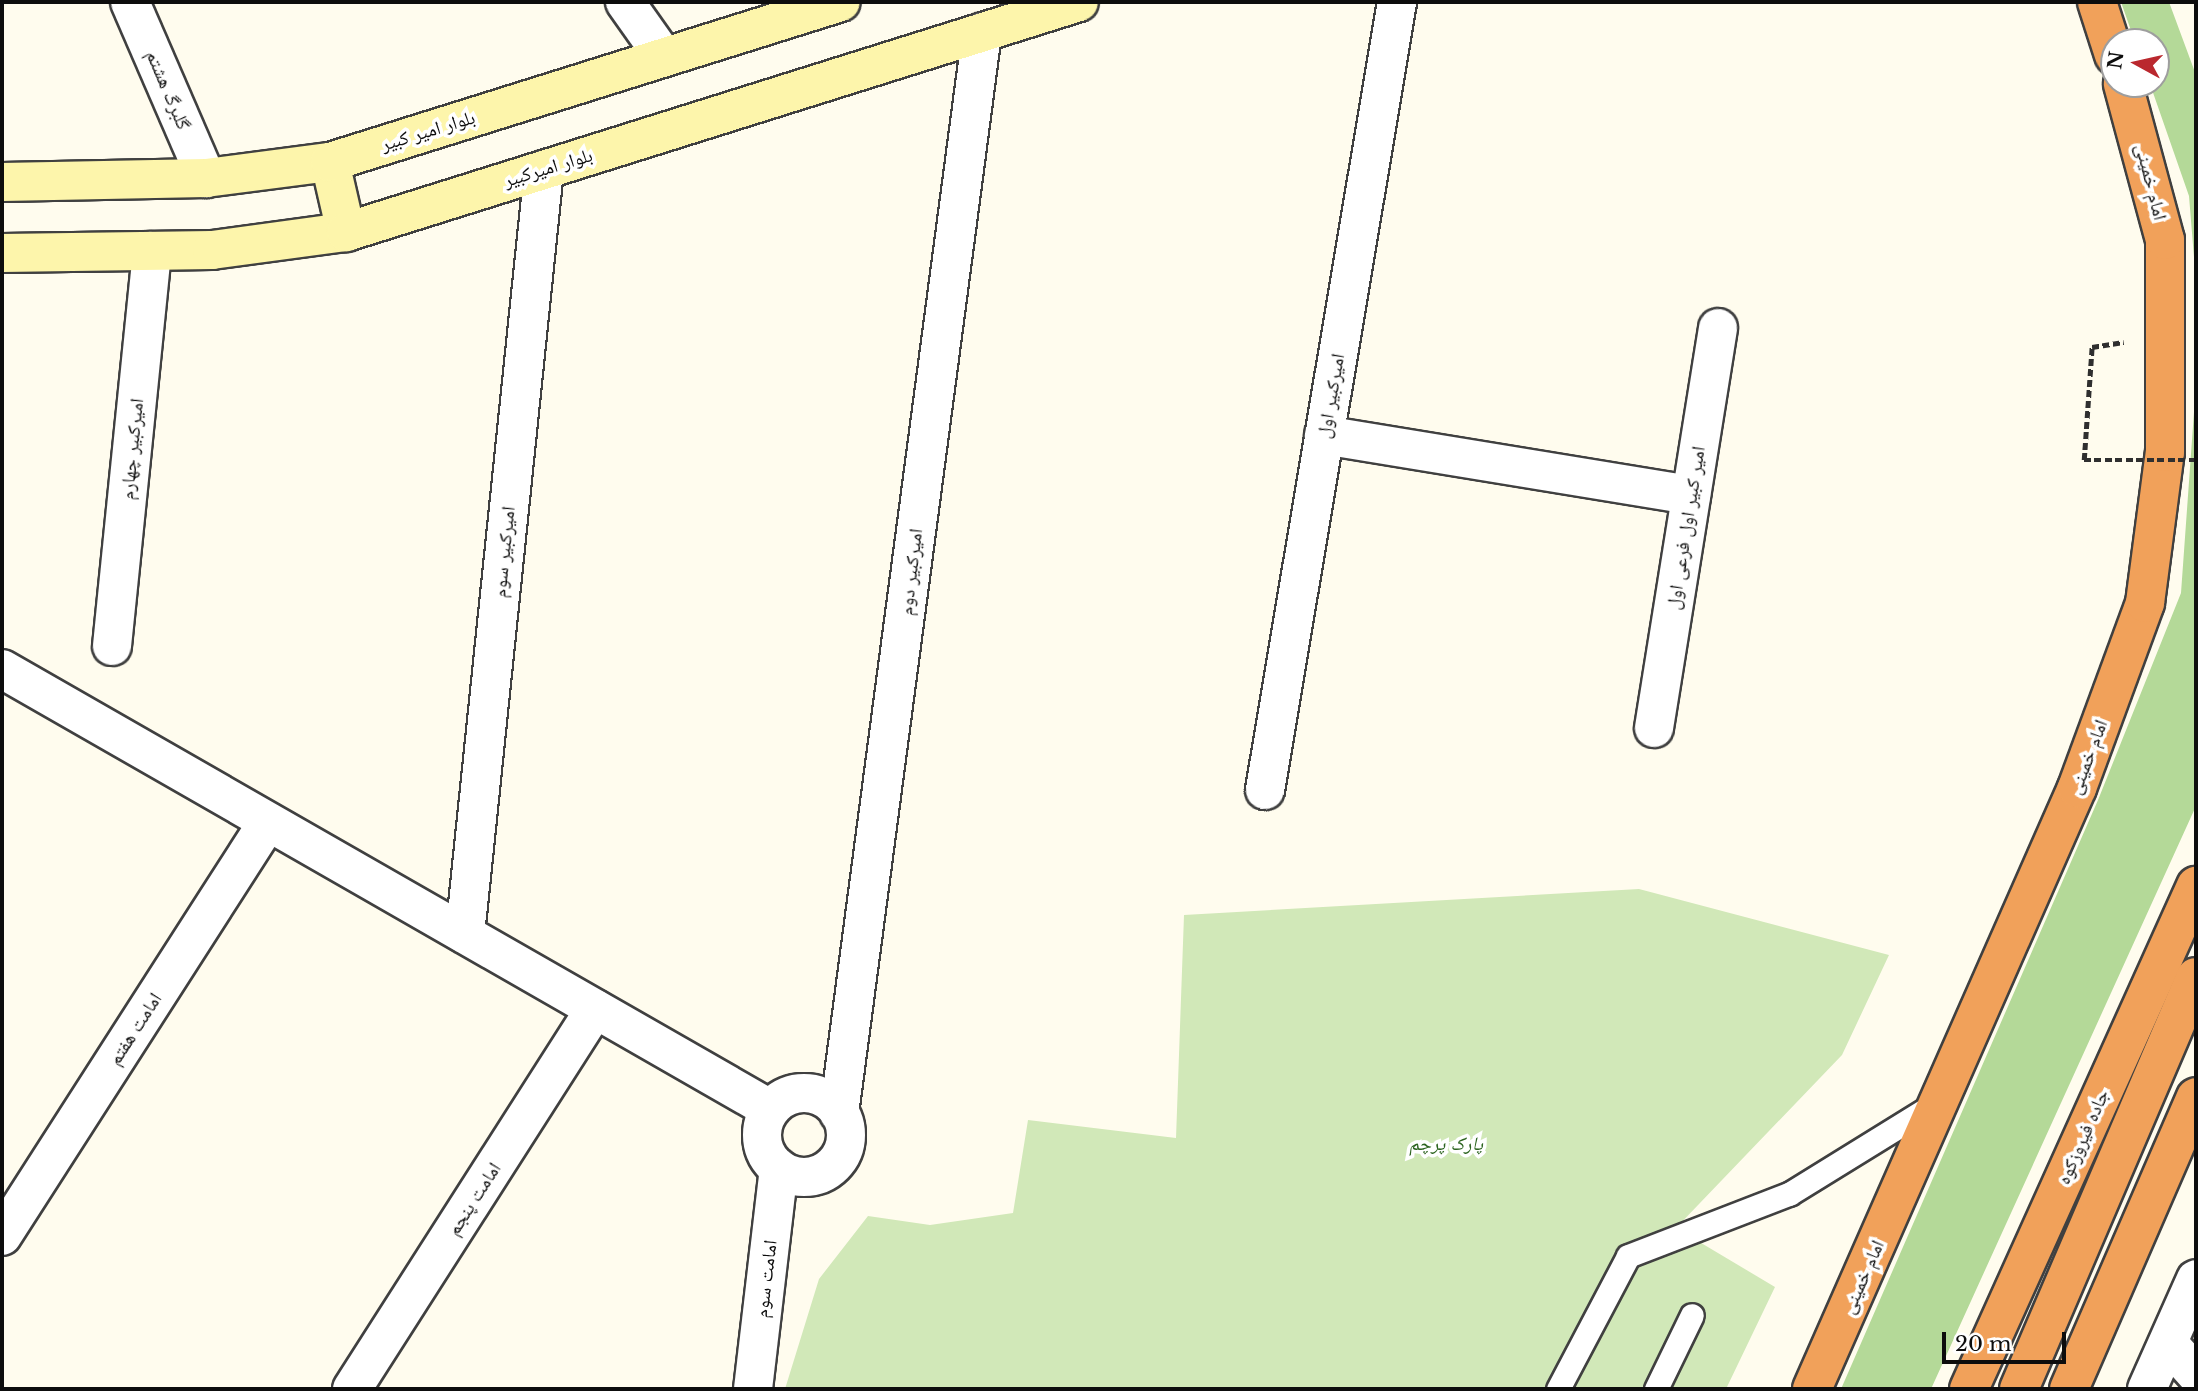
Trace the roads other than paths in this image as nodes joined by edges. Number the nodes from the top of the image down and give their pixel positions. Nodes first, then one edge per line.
1 (130, 2) edge
2 (625, 2) edge
3 (841, 2) edge
4 (1079, 2) edge
5 (1397, 2) edge
6 (2097, 2) edge
7 (2105, 28) edge
8 (982, 32) junction
9 (664, 57) junction
10 (2127, 98) edge
11 (330, 162) junction
12 (544, 170) junction
13 (206, 178) junction
14 (2, 181) edge
15 (346, 232) junction
16 (152, 251) junction
17 (2, 253) edge
18 (1718, 328) dead end
19 (1324, 435) junction
20 (1691, 495) junction
21 (112, 646) dead end
22 (2, 669) edge
23 (1654, 728) dead end
24 (1265, 790) dead end
25 (268, 822) junction
26 (2196, 886) edge
27 (464, 934) junction
28 (2196, 977) edge
29 (596, 1009) junction
30 (2196, 1097) edge
31 (1943, 1098) junction
32 (770, 1109) junction
33 (839, 1113) junction
34 (779, 1169) junction
35 (2, 1236) edge
36 (2196, 1279) edge
37 (1692, 1315) dead end
38 (2168, 1344) junction
39 (2196, 1374) edge
40 (352, 1389) edge
41 (753, 1389) edge
42 (1558, 1389) edge
43 (1656, 1389) edge
44 (1812, 1389) edge
45 (1969, 1389) edge
46 (2019, 1389) edge
47 (2069, 1389) edge
48 (2147, 1389) edge

1 - 13 street, گلبرگ هشتم
2 - 9 street
3 - 9 street, بلوار امیر کبیر
4 - 8 street, بلوار امیرکبیر
5 - 19 street, امیرکبیر اول
6 - 7 highway
8 - 12 street, بلوار امیرکبیر
8 - 33 street, امیرکبیر دوم
9 - 11 street, بلوار امیر کبیر
10 - 31 highway, امام خمینی
11 - 13 street, بلوار امیر کبیر
11 - 15 street
12 - 15 street, بلوار امیرکبیر
12 - 27 street, امیرکبیر سوم
13 - 14 street, بلوار امیر کبیر
15 - 16 street, بلوار امیرکبیر
16 - 17 street, بلوار امیرکبیر
16 - 21 street, امیرکبیر چهارم
18 - 20 street, امیر کبیر اول فرعی اول
19 - 20 street
19 - 24 street, امیرکبیر اول
20 - 23 street, امیر کبیر اول فرعی اول
22 - 25 street
25 - 27 street
25 - 35 street, امامت هفتم
26 - 45 highway, جاده فیروزکوه
27 - 29 street
28 - 46 highway
29 - 32 street
29 - 40 street, امامت پنجم
30 - 47 highway
31 - 42 lane
31 - 44 highway, امام خمینی
32 - 33 street
32 - 34 street
33 - 34 street
34 - 41 street, امامت سوم
36 - 38 street
37 - 43 lane
38 - 39 street
38 - 48 street

